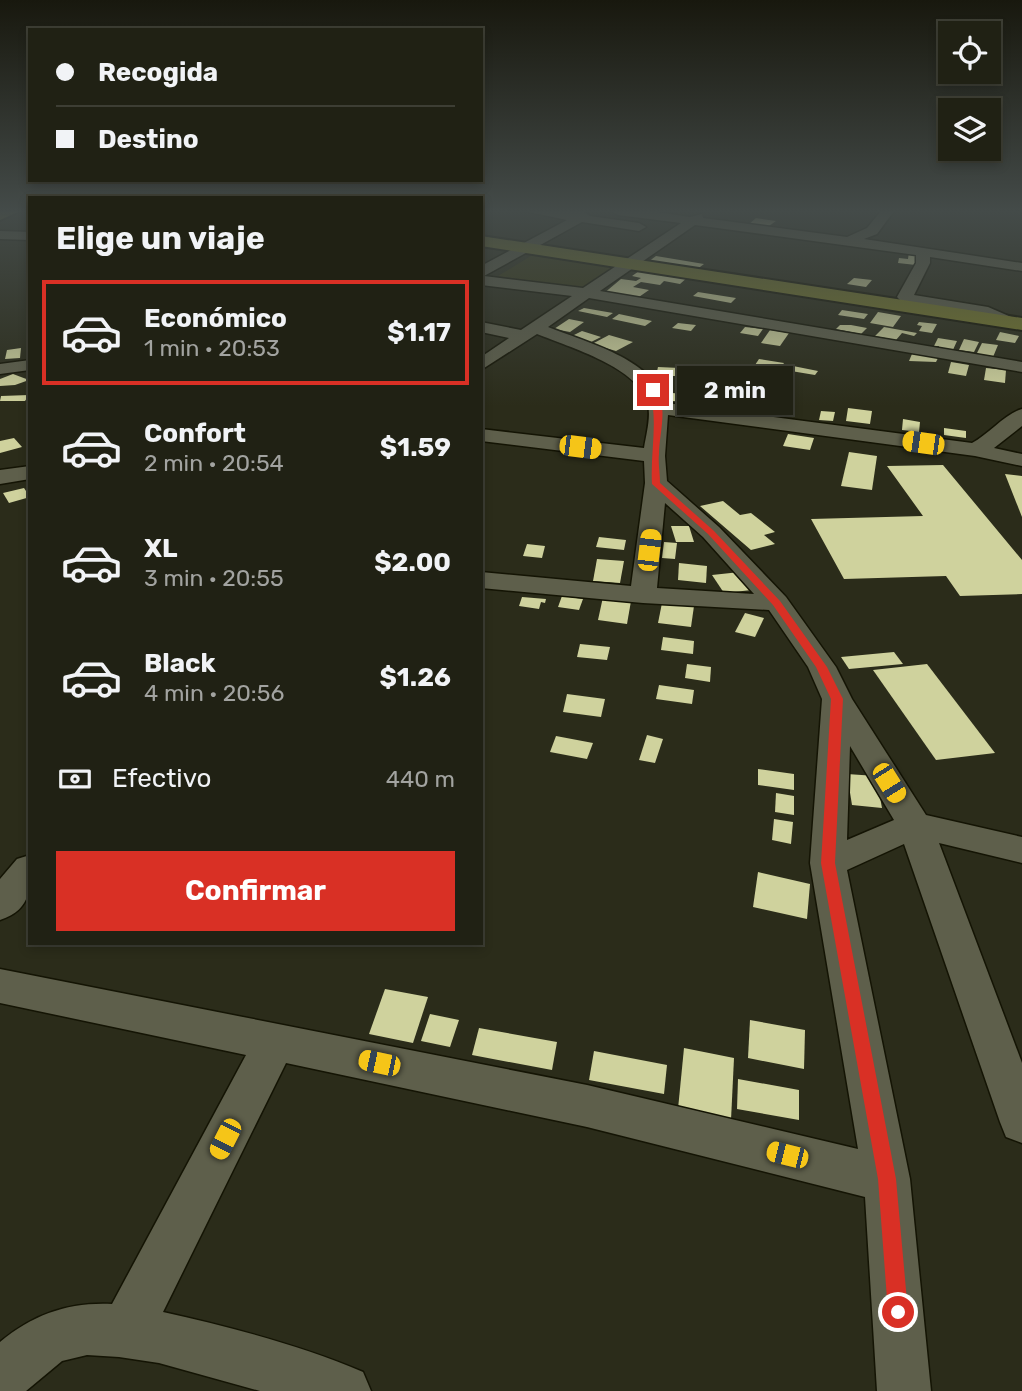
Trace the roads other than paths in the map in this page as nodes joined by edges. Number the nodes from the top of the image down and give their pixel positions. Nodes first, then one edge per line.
1 (611, 276) edge
2 (714, 276) edge
3 (916, 276) edge
4 (483, 280) edge
5 (584, 294) junction
6 (1017, 323) edge
7 (483, 327) edge
8 (530, 332) junction
9 (483, 364) edge
10 (28, 365) edge
11 (1022, 367) edge
12 (0, 369) edge
13 (659, 408) junction
14 (1022, 415) edge
15 (483, 435) edge
16 (975, 450) junction
17 (654, 456) junction
18 (1022, 460) edge
19 (28, 472) edge
20 (0, 477) edge
21 (656, 484) junction
22 (483, 580) edge
23 (643, 595) junction
24 (777, 603) junction
25 (837, 699) junction
26 (915, 825) junction
27 (1022, 850) edge
28 (828, 863) junction
29 (28, 871) edge
30 (0, 905) edge
31 (0, 986) edge
32 (275, 1042) junction
33 (1022, 1122) edge
34 (887, 1179) junction
35 (125, 1333) junction
36 (0, 1378) edge
37 (344, 1391) edge
38 (904, 1391) edge

1 - 5 street
2 - 6 main road
3 - 6 street
4 - 5 street
5 - 8 street
5 - 11 street
7 - 8 street
8 - 9 street
8 - 13 street
10 - 12 street
13 - 16 street
13 - 17 street
14 - 16 street
15 - 17 street
16 - 18 street
17 - 21 street
19 - 20 street
21 - 23 street
21 - 24 street
22 - 23 street
23 - 24 street
24 - 25 street
25 - 26 street
25 - 28 street
26 - 27 street
26 - 28 street
26 - 33 street
28 - 34 street
29 - 30 street
31 - 32 street
32 - 34 street
32 - 35 street
34 - 38 street
35 - 36 street
35 - 37 street

